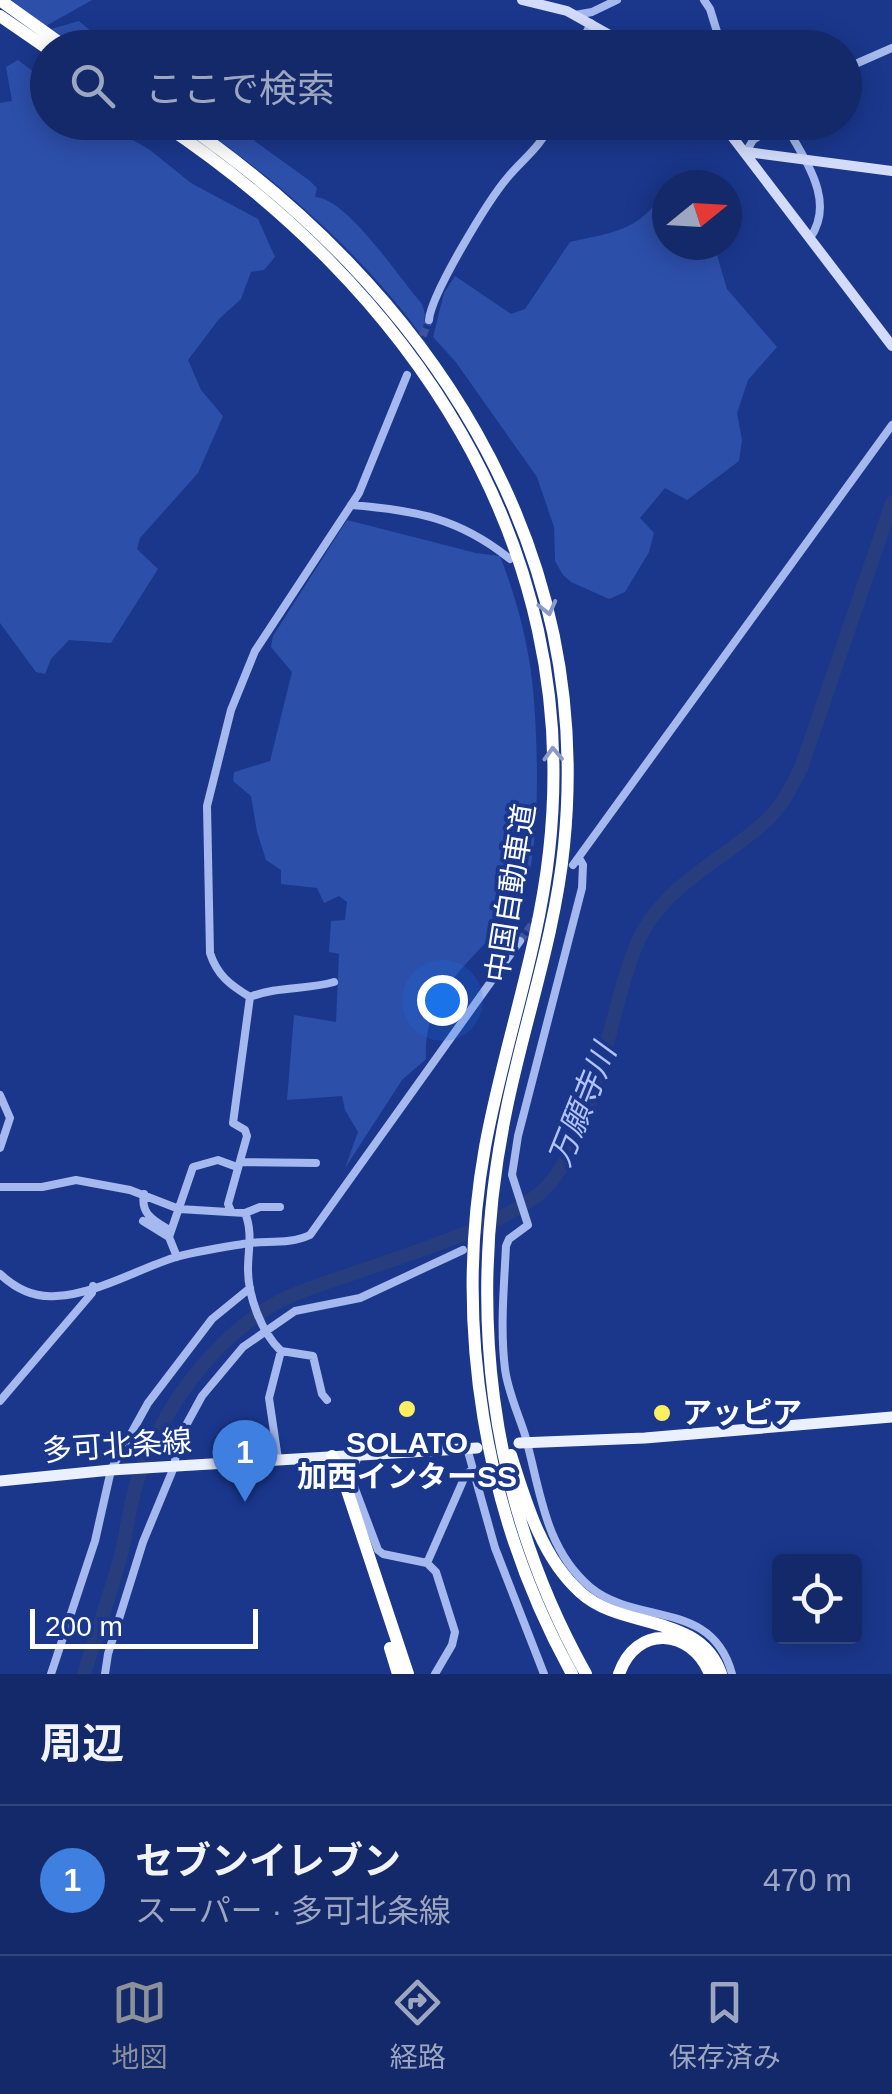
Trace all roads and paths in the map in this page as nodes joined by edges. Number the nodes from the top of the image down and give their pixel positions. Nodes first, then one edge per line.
1 (0, 0) edge
2 (522, 0) edge
3 (560, 0) edge
4 (617, 0) edge
5 (704, 0) edge
6 (571, 13) junction
7 (0, 16) edge
8 (591, 24) junction
9 (42, 30) edge
10 (588, 30) edge
11 (602, 30) edge
12 (716, 30) edge
13 (30, 37) edge
14 (892, 48) edge
15 (862, 61) edge
16 (185, 140) edge
17 (207, 140) edge
18 (543, 140) edge
19 (736, 140) edge
20 (754, 140) edge
21 (793, 140) edge
22 (746, 152) junction
23 (805, 161) junction
24 (892, 171) edge
25 (810, 238) junction
26 (428, 320) tunnel mouth
27 (892, 346) edge
28 (407, 375) dead end
29 (892, 424) edge
30 (351, 505) junction
31 (510, 559) dead end
32 (520, 940) tunnel mouth
33 (334, 982) dead end
34 (250, 996) junction
35 (0, 1094) edge
36 (4, 1124) edge
37 (0, 1148) edge
38 (239, 1164) junction
39 (316, 1164) dead end
40 (0, 1187) edge
41 (485, 1192) junction
42 (144, 1194) junction
43 (280, 1207) dead end
44 (179, 1209) junction
45 (231, 1210) junction
46 (245, 1213) junction
47 (142, 1222) dead end
48 (170, 1234) junction
49 (250, 1243) junction
50 (475, 1249) junction
51 (177, 1257) junction
52 (0, 1274) edge
53 (94, 1286) junction
54 (251, 1292) junction
55 (264, 1327) junction
56 (487, 1340) junction
57 (281, 1351) junction
58 (326, 1400) dead end
59 (0, 1401) edge
60 (892, 1418) edge
61 (523, 1443) junction
62 (472, 1448) joint
63 (359, 1454) junction
64 (332, 1456) junction
65 (278, 1459) junction
66 (171, 1468) junction
67 (115, 1470) junction
68 (472, 1470) junction
69 (0, 1481) edge
70 (427, 1563) junction
71 (538, 1605) junction
72 (50, 1674) edge
73 (105, 1674) edge
74 (398, 1674) edge
75 (408, 1674) edge
76 (435, 1674) edge
77 (544, 1674) edge
78 (561, 1674) edge
79 (572, 1674) edge
80 (586, 1674) edge
81 (619, 1674) edge
82 (710, 1674) edge
83 (721, 1674) edge
84 (732, 1674) edge

1 - 9 highway
2 - 6 main road
3 - 6 street
4 - 6 street
5 - 12 street
6 - 8 main road
7 - 13 highway
8 - 10 street
8 - 11 main road
14 - 15 street
41 -> 16 highway, 中国自動車道
17 -> 41 highway, 中国自動車道
18 - 26 street
19 - 22 main road
20 - 22 street
21 - 23 street
22 - 23 main road
22 - 25 main road
23 - 24 main road
23 - 25 street
25 - 27 main road
28 - 30 street
29 - 61 street
30 - 31 street
30 - 34 street
32 - 49 street
33 - 34 street
34 - 38 street
35 - 36 street
36 - 37 street
38 - 39 street
38 - 44 street
38 - 45 street
40 - 42 street
41 - 50 highway, 中国自動車道
42 - 44 street
42 - 48 street
43 - 46 street
44 - 45 street
44 - 48 street
45 - 46 street
46 - 49 street
47 - 48 street
48 - 51 street
49 - 51 street
49 - 54 street
50 - 55 street
50 - 56 highway, 中国自動車道
50 - 71 highway, 中国自動車道
51 - 53 street
52 - 53 street
53 - 59 street
54 - 55 street
54 - 67 street
55 - 57 street
55 - 66 street
56 - 80 highway, 中国自動車道
56 - 83 highway
57 - 58 street
57 - 65 street
60 - 61 main road
61 - 84 street
62 - 63 main road, 多可北条線
62 - 68 street
63 - 64 main road, 多可北条線
63 - 70 street
64 - 65 main road, 多可北条線
64 - 74 highway
64 - 75 highway
65 - 66 main road, 多可北条線
66 - 67 main road, 多可北条線
66 - 73 street
67 - 69 main road, 多可北条線
67 - 72 street
68 - 70 street
68 - 77 street
70 - 76 street
71 - 78 highway
71 - 79 highway, 中国自動車道
81 - 82 highway

